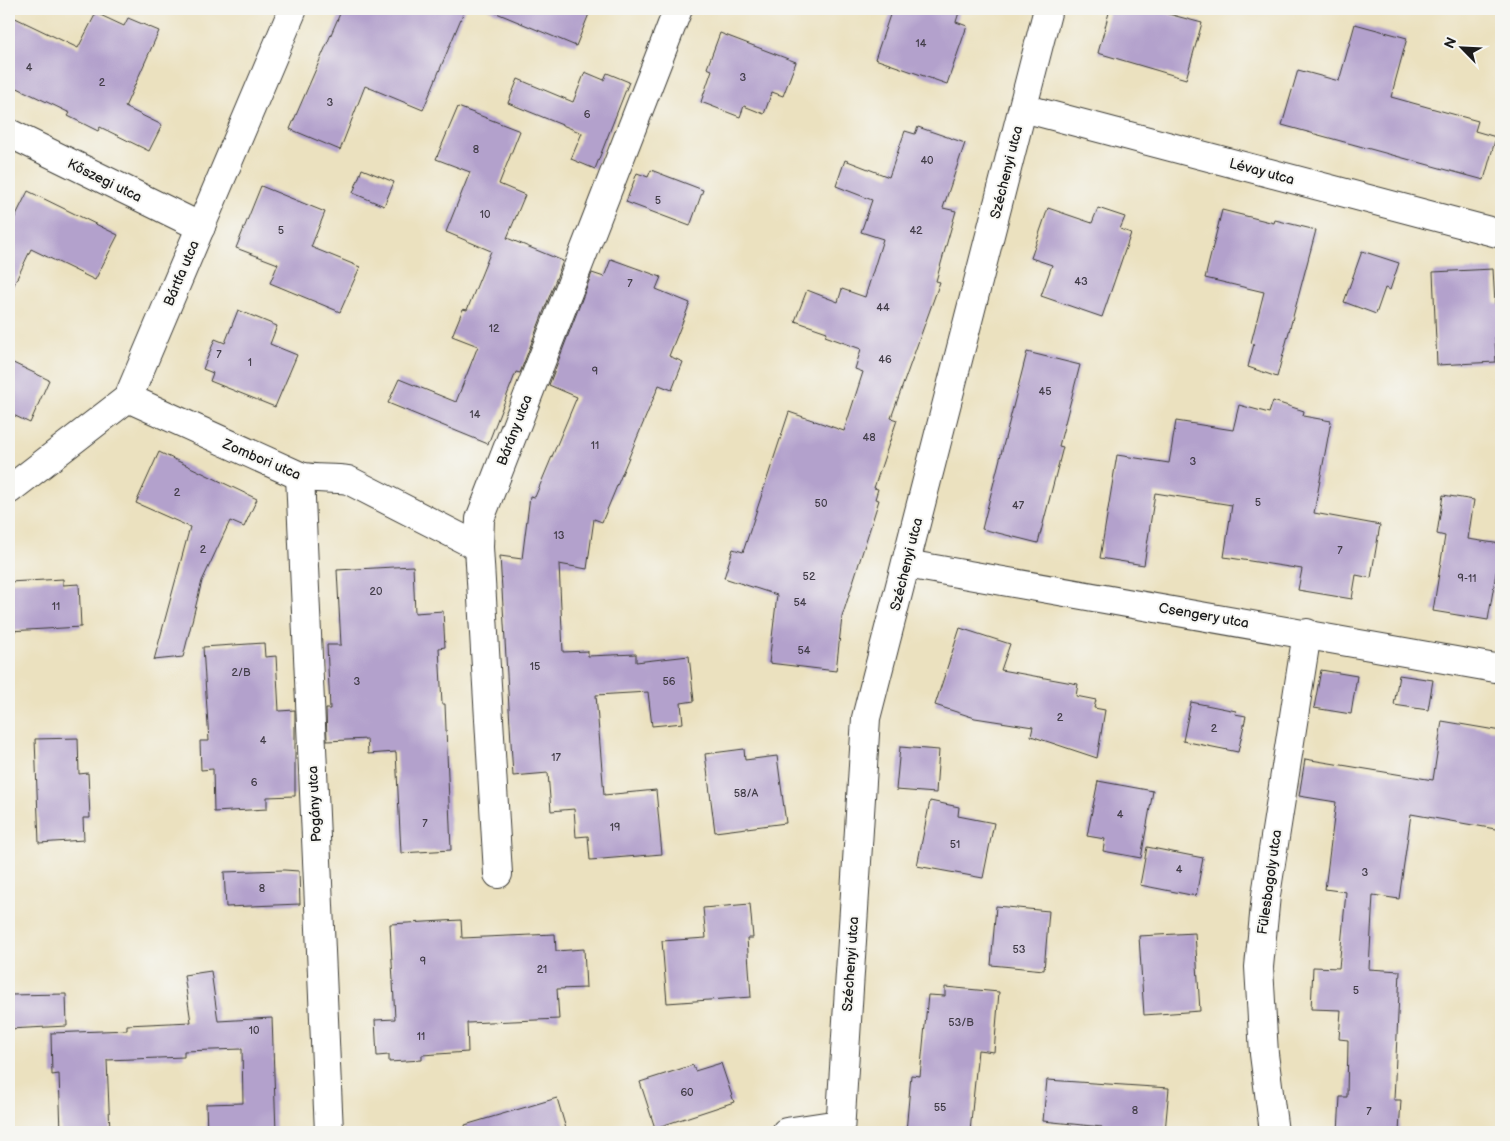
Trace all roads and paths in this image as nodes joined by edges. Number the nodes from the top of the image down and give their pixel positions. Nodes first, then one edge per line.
1 (293, 9) edge
2 (678, 9) edge
3 (1048, 9) edge
4 (1022, 108) junction
5 (9, 133) edge
6 (201, 227) junction
7 (1501, 234) edge
8 (128, 398) junction
9 (300, 476) junction
10 (9, 490) edge
11 (479, 547) junction
12 (906, 564) junction
13 (1307, 633) junction
14 (1501, 669) edge
15 (498, 874) dead end
16 (839, 1128) edge
17 (329, 1132) edge
18 (786, 1132) edge
19 (1274, 1132) edge

1 - 6 street, Bártfa utca
2 - 11 street, Bárány utca
3 - 4 street, Széchenyi utca
4 - 7 street, Lévay utca
4 - 12 street, Széchenyi utca
5 - 6 street, Kőszegi utca
6 - 8 street, Bártfa utca
8 - 9 street, Zombori utca
8 - 10 street, Bártfa utca
9 - 11 street, Zombori utca
9 - 17 street, Pogány utca
11 - 15 street, Bárány utca
12 - 13 street, Csengery utca
12 - 16 street, Széchenyi utca
13 - 14 street, Csengery utca
13 - 19 street, Fülesbagoly utca
16 - 18 street

